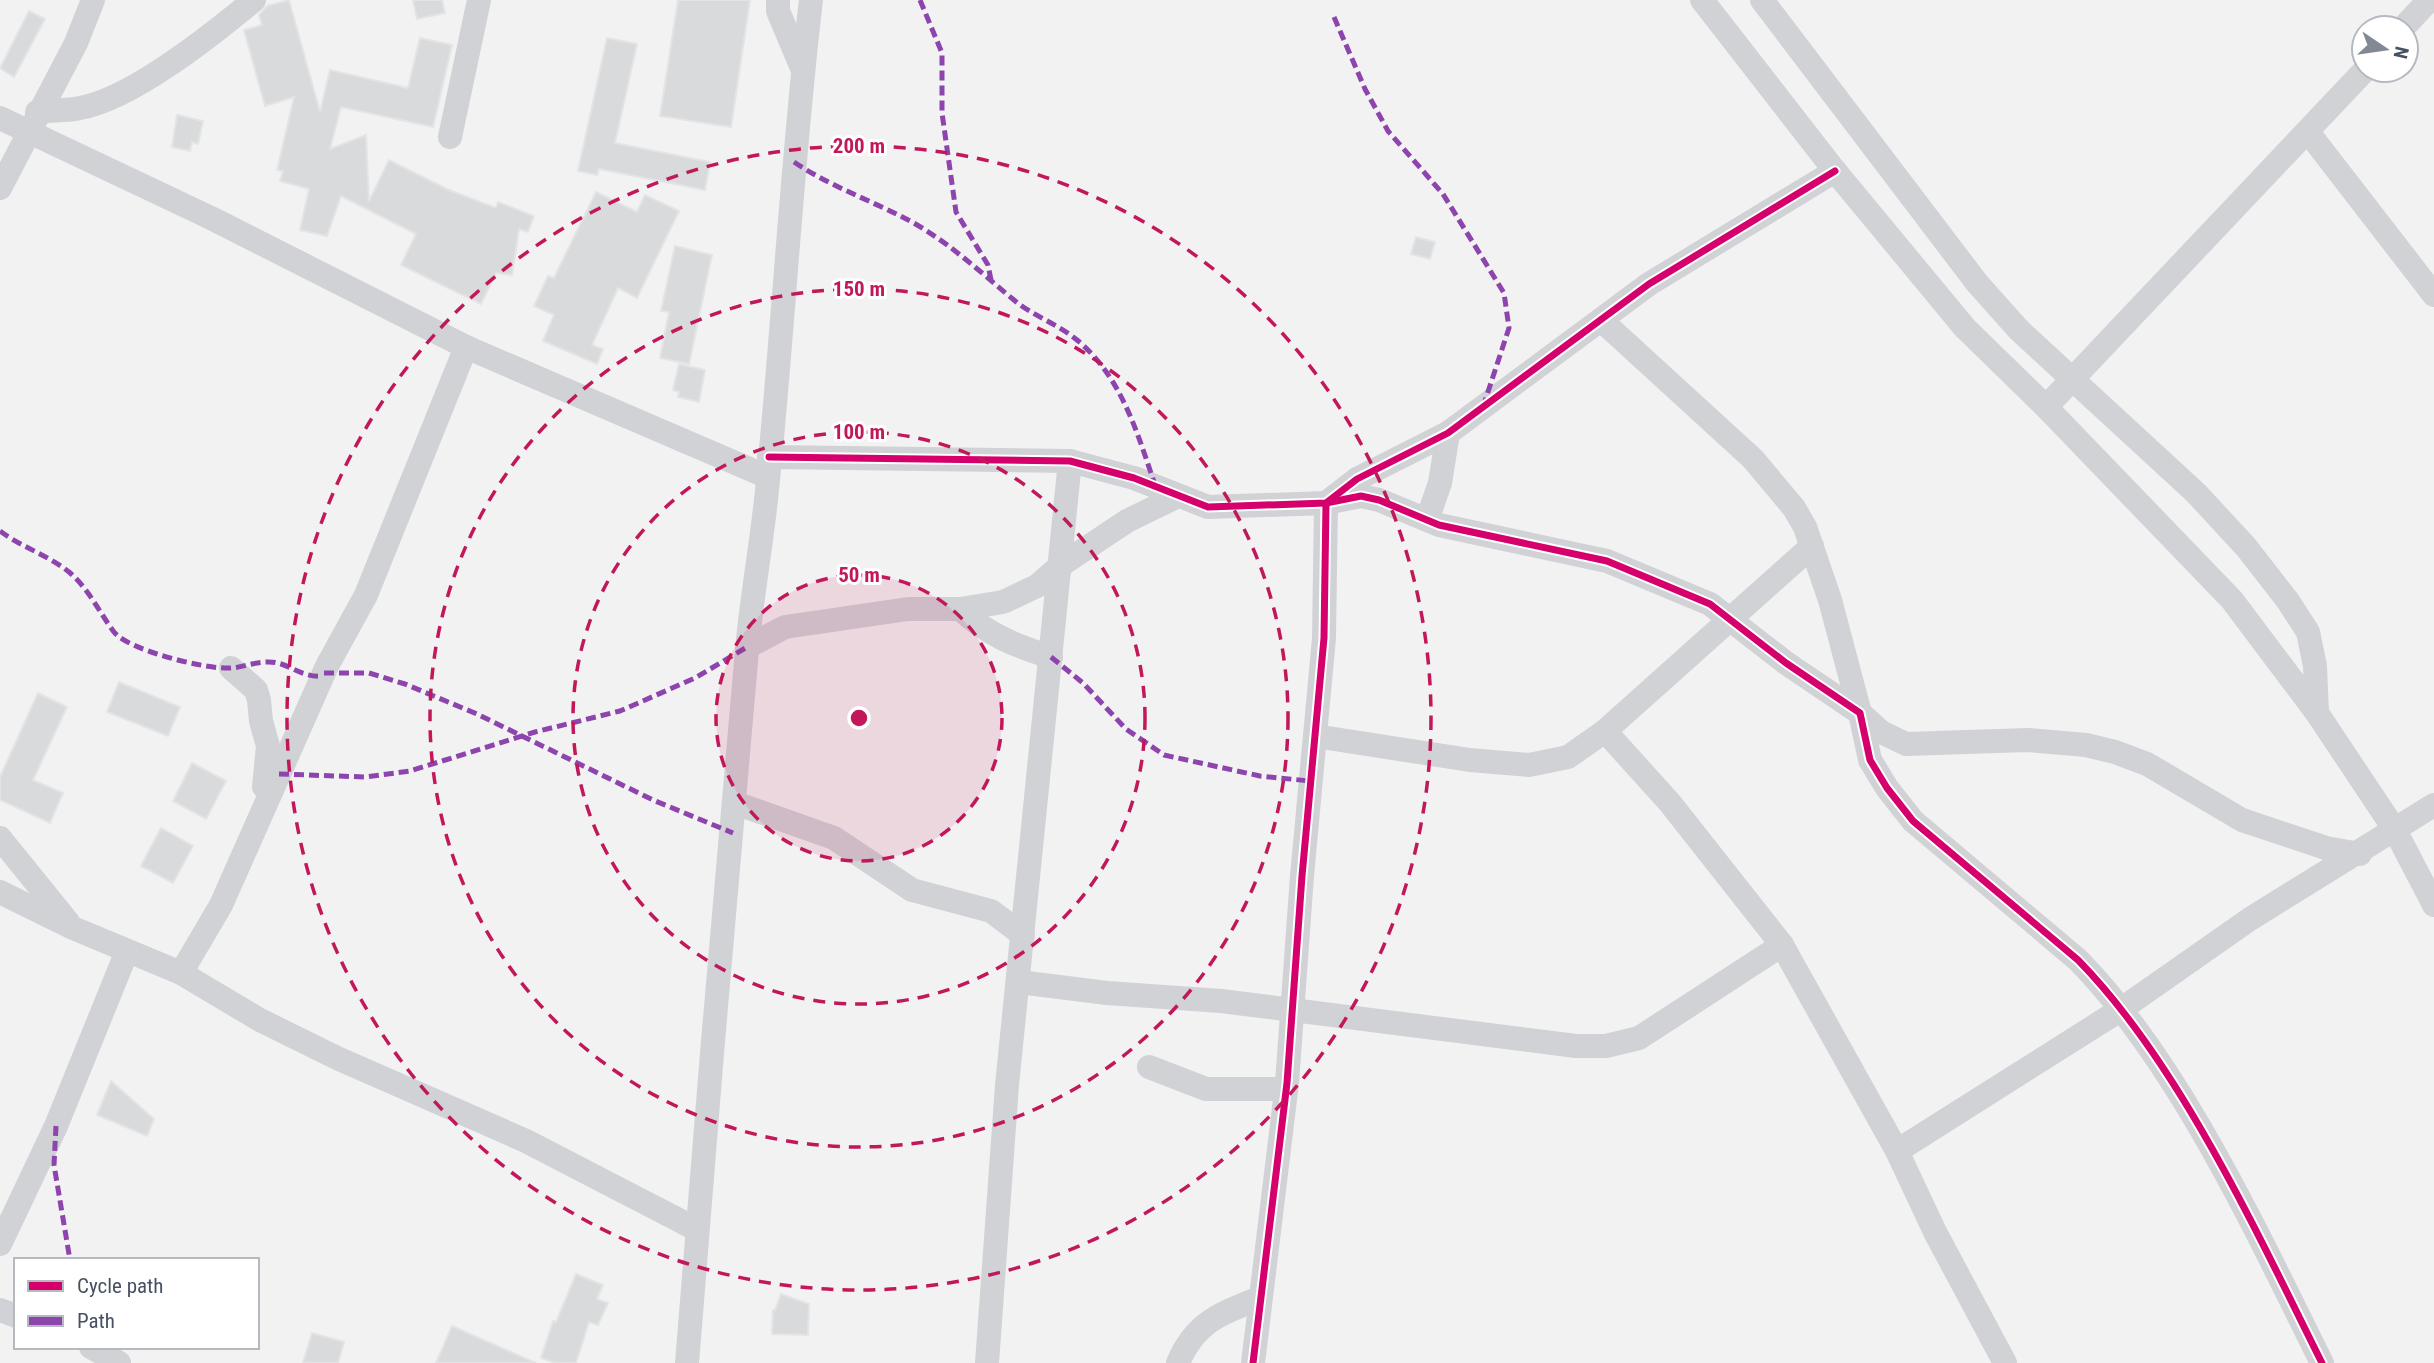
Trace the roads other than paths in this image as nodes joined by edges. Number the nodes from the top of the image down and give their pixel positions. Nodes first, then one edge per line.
1 (93, 0) edge
2 (254, 0) edge
3 (479, 0) edge
4 (778, 0) edge
5 (811, 0) edge
6 (1702, 0) edge
7 (1762, 0) edge
8 (2429, 0) edge
9 (2416, 14) edge
10 (803, 71) junction
11 (2352, 84) edge
12 (0, 118) edge
13 (34, 123) junction
14 (2308, 132) junction
15 (450, 137) dead end
16 (1835, 171) junction
17 (0, 188) edge
18 (2434, 295) edge
19 (1601, 320) junction
20 (466, 347) junction
21 (2073, 381) junction
22 (2046, 407) junction
23 (1448, 433) junction
24 (1070, 461) junction
25 (769, 467) junction
26 (1176, 497) junction
27 (1326, 503) junction
28 (1427, 520) junction
29 (1812, 546) junction
30 (1061, 565) junction
31 (960, 609) junction
32 (1730, 622) junction
33 (747, 647) junction
34 (1051, 657) junction
35 (231, 668) dead end
36 (1860, 713) junction
37 (2316, 713) junction
38 (1605, 731) junction
39 (1315, 736) junction
40 (735, 803) junction
41 (2434, 805) edge
42 (263, 810) junction
43 (2395, 830) junction
44 (0, 838) edge
45 (2360, 854) junction
46 (2426, 872) edge
47 (0, 892) edge
48 (2434, 905) edge
49 (73, 928) junction
50 (1023, 935) junction
51 (1782, 945) junction
52 (127, 951) junction
53 (181, 974) junction
54 (1019, 982) junction
55 (1291, 1009) junction
56 (2120, 1010) junction
57 (1149, 1067) dead end
58 (1286, 1088) junction
59 (1897, 1151) junction
60 (695, 1229) junction
61 (0, 1244) edge
62 (1260, 1298) junction
63 (94, 1349) edge
64 (119, 1363) edge
65 (687, 1363) edge
66 (987, 1363) edge
67 (1178, 1363) edge
68 (1253, 1363) edge
69 (2005, 1363) edge
70 (2322, 1363) edge

1 - 13 street
2 - 13 street
3 - 15 street
4 - 10 street
5 - 10 street
6 - 16 street
7 - 21 street
8 - 9 street
10 - 25 street
11 - 14 street
12 - 13 street
13 - 17 street
13 - 20 street
14 - 18 street
14 - 21 street
16 - 19 street
16 - 22 street
19 - 23 street
19 - 29 street
20 - 25 street
20 - 42 street
21 - 22 street
21 - 37 street
22 - 37 street
23 - 27 street
23 - 28 street
24 - 25 street
24 - 26 street
24 - 30 street
25 - 33 street
26 - 27 street
26 - 30 street
27 - 28 street
27 - 39 street
28 - 32 street
29 - 32 street
29 - 36 street
30 - 31 street
30 - 34 street
31 - 33 street
31 - 34 street
32 - 36 street
32 - 38 street
33 - 40 street
34 - 50 street
35 - 42 street
36 - 45 street
36 - 56 street
37 - 43 street
38 - 39 street
38 - 51 street
39 - 55 street
40 - 50 street
40 - 60 street
41 - 43 street
42 - 53 street
43 - 45 street
43 - 46 street
44 - 49 street
45 - 56 street
46 - 48 street
47 - 49 street
49 - 52 street
50 - 54 street
51 - 55 street
51 - 59 street
52 - 53 street
52 - 61 street
53 - 60 street
54 - 55 street
54 - 66 street
55 - 58 street
56 - 59 street
56 - 70 street
57 - 58 street
58 - 62 street
59 - 69 street
60 - 65 street
62 - 67 street
62 - 68 street
63 - 64 street

